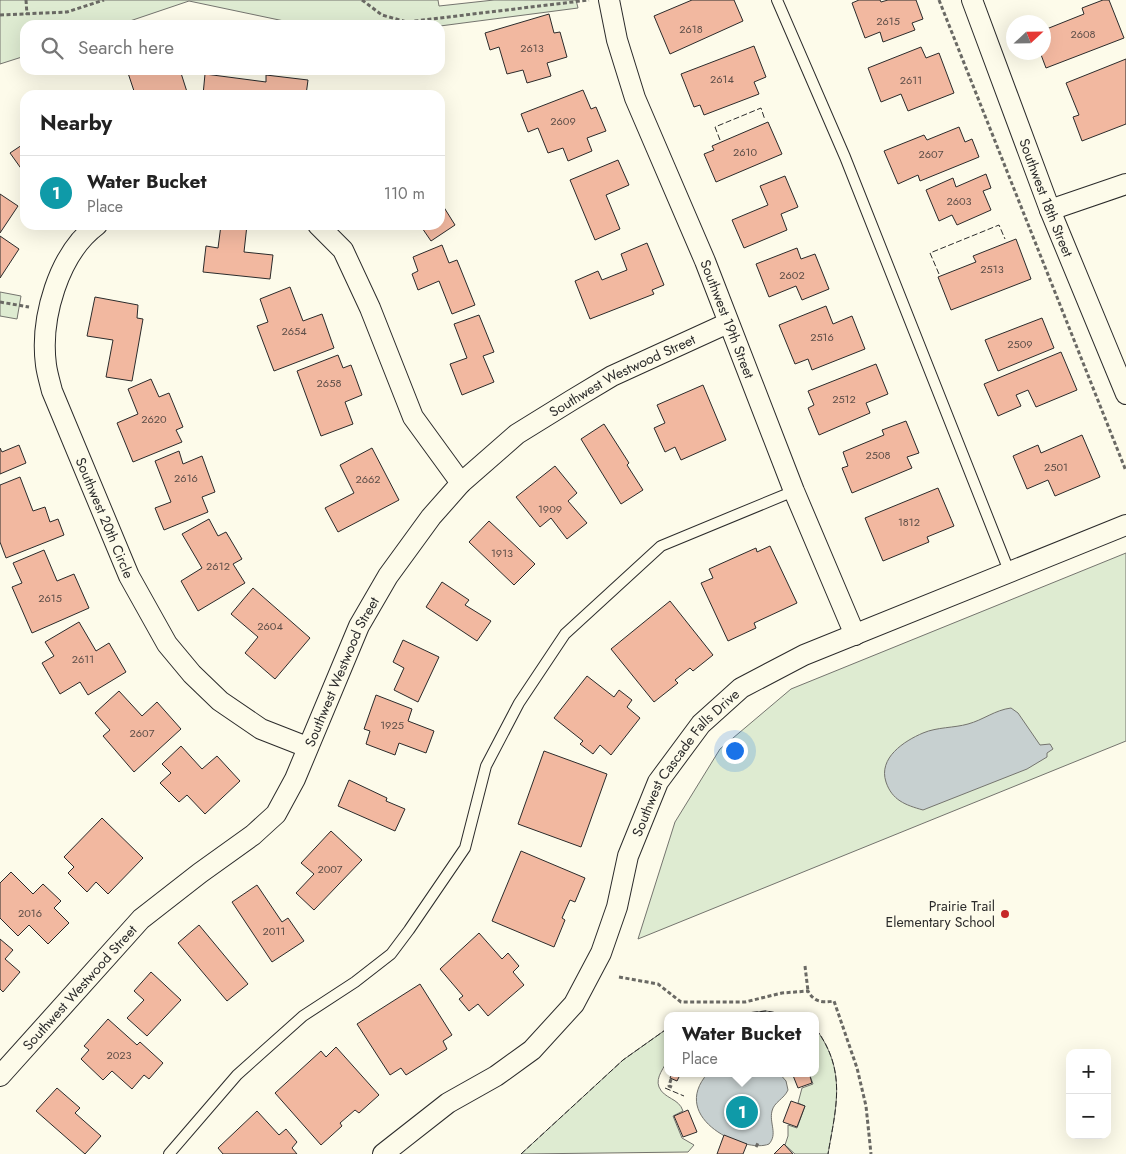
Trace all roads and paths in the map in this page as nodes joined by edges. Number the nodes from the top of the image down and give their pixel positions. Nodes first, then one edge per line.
1 (26, 0) edge
2 (104, 0) edge
3 (362, 0) edge
4 (592, 0) edge
5 (609, 0) edge
6 (777, 0) edge
7 (939, 0) edge
8 (972, 0) edge
9 (0, 15) edge
10 (27, 15) junction
11 (400, 20) edge
12 (424, 20) edge
13 (1126, 184) edge
14 (1050, 210) junction
15 (93, 230) edge
16 (323, 230) edge
17 (0, 302) edge
18 (48, 310) junction
19 (728, 323) junction
20 (1126, 394) edge
21 (1126, 471) edge
22 (461, 484) junction
23 (794, 491) junction
24 (1126, 525) edge
25 (1009, 571) junction
26 (855, 635) junction
27 (308, 747) junction
28 (805, 966) dead end
29 (619, 977) dead end
30 (808, 991) junction
31 (0, 1076) edge
32 (671, 1079) dead end
33 (674, 1088) dead end
34 (729, 1107) dead end
35 (736, 1109) dead end
36 (740, 1115) dead end
37 (741, 1124) dead end
38 (169, 1154) edge
39 (383, 1154) edge
40 (871, 1154) edge

1 - 10 path
2 - 10 path
3 - 11 path
4 - 12 path
5 - 19 street, Southwest 19th Street
6 - 25 lane
7 - 21 path
8 - 14 street, Southwest 18th Street
9 - 10 path
13 - 14 street
14 - 20 street, Southwest 18th Street
15 - 18 street, Southwest 20th Circle
16 - 22 street
17 - 18 path
18 - 27 street, Southwest 20th Circle
19 - 22 street, Southwest Westwood Street
19 - 23 street, Southwest 19th Street
22 - 27 street, Southwest Westwood Street
23 - 26 street, Southwest 19th Street
23 - 38 lane
24 - 25 street, Southwest Cascade Falls Drive
25 - 26 street, Southwest Cascade Falls Drive
26 - 39 street, Southwest Cascade Falls Drive
27 - 31 street, Southwest Westwood Street
28 - 30 path
29 - 30 path
30 - 40 path
32 - 33 path
34 - 35 path
36 - 37 path

